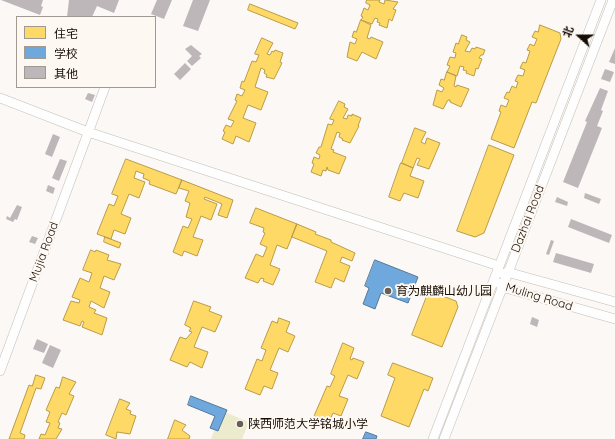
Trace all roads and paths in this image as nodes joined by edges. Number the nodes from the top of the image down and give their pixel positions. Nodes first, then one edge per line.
1 (601, 0) edge
2 (613, 0) edge
3 (105, 88) edge
4 (0, 98) edge
5 (88, 132) junction
6 (499, 266) junction
7 (507, 272) junction
8 (494, 278) junction
9 (502, 287) junction
10 (615, 302) edge
11 (615, 319) edge
12 (0, 371) edge
13 (434, 439) edge
14 (444, 439) edge

1 - 6 street, Dazhai Road
2 - 7 street, Dazhai Road
3 - 5 street, Mujia Road
4 - 5 street
5 - 6 street
5 - 12 street, Mujia Road
6 - 8 street, Dazhai Road
7 - 8 street, Muling Road
7 - 9 street, Dazhai Road
7 - 10 street, Muling Road
8 - 9 street, Muling Road
8 - 13 street, Dazhai Road
9 - 11 street, Muling Road
9 - 14 street, Dazhai Road

